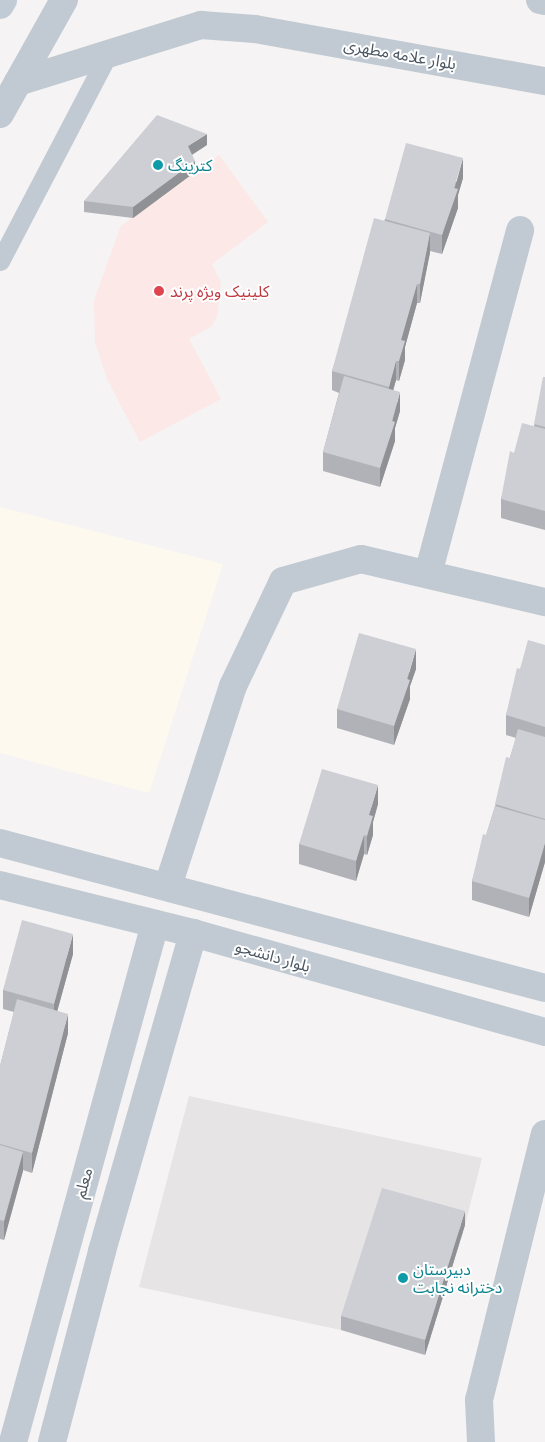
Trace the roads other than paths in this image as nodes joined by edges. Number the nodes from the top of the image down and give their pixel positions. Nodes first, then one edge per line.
1 (3, 0) edge
2 (64, 0) edge
3 (540, 0) edge
4 (545, 2) edge
5 (0, 5) edge
6 (110, 51) junction
7 (545, 81) edge
8 (18, 82) junction
9 (0, 114) edge
10 (520, 230) dead end
11 (0, 261) edge
12 (428, 574) junction
13 (545, 602) edge
14 (0, 843) edge
15 (0, 885) edge
16 (168, 886) junction
17 (155, 924) junction
18 (193, 933) junction
19 (545, 988) edge
20 (545, 1032) edge
21 (545, 1134) edge
22 (13, 1442) edge
23 (52, 1442) edge
24 (481, 1442) edge

1 - 5 main road
2 - 8 street
3 - 4 street
6 - 7 street, بلوار علامه مطهری
6 - 8 street, بلوار علامه مطهری
6 - 11 lane
8 - 9 street
10 - 12 street
12 - 13 street
12 - 16 street
14 - 16 street
15 - 17 street, بلوار دانشجو
16 - 19 street
17 - 18 street, بلوار دانشجو
17 - 22 street, معلم
18 - 20 street, بلوار دانشجو
18 - 23 street
21 - 24 street

